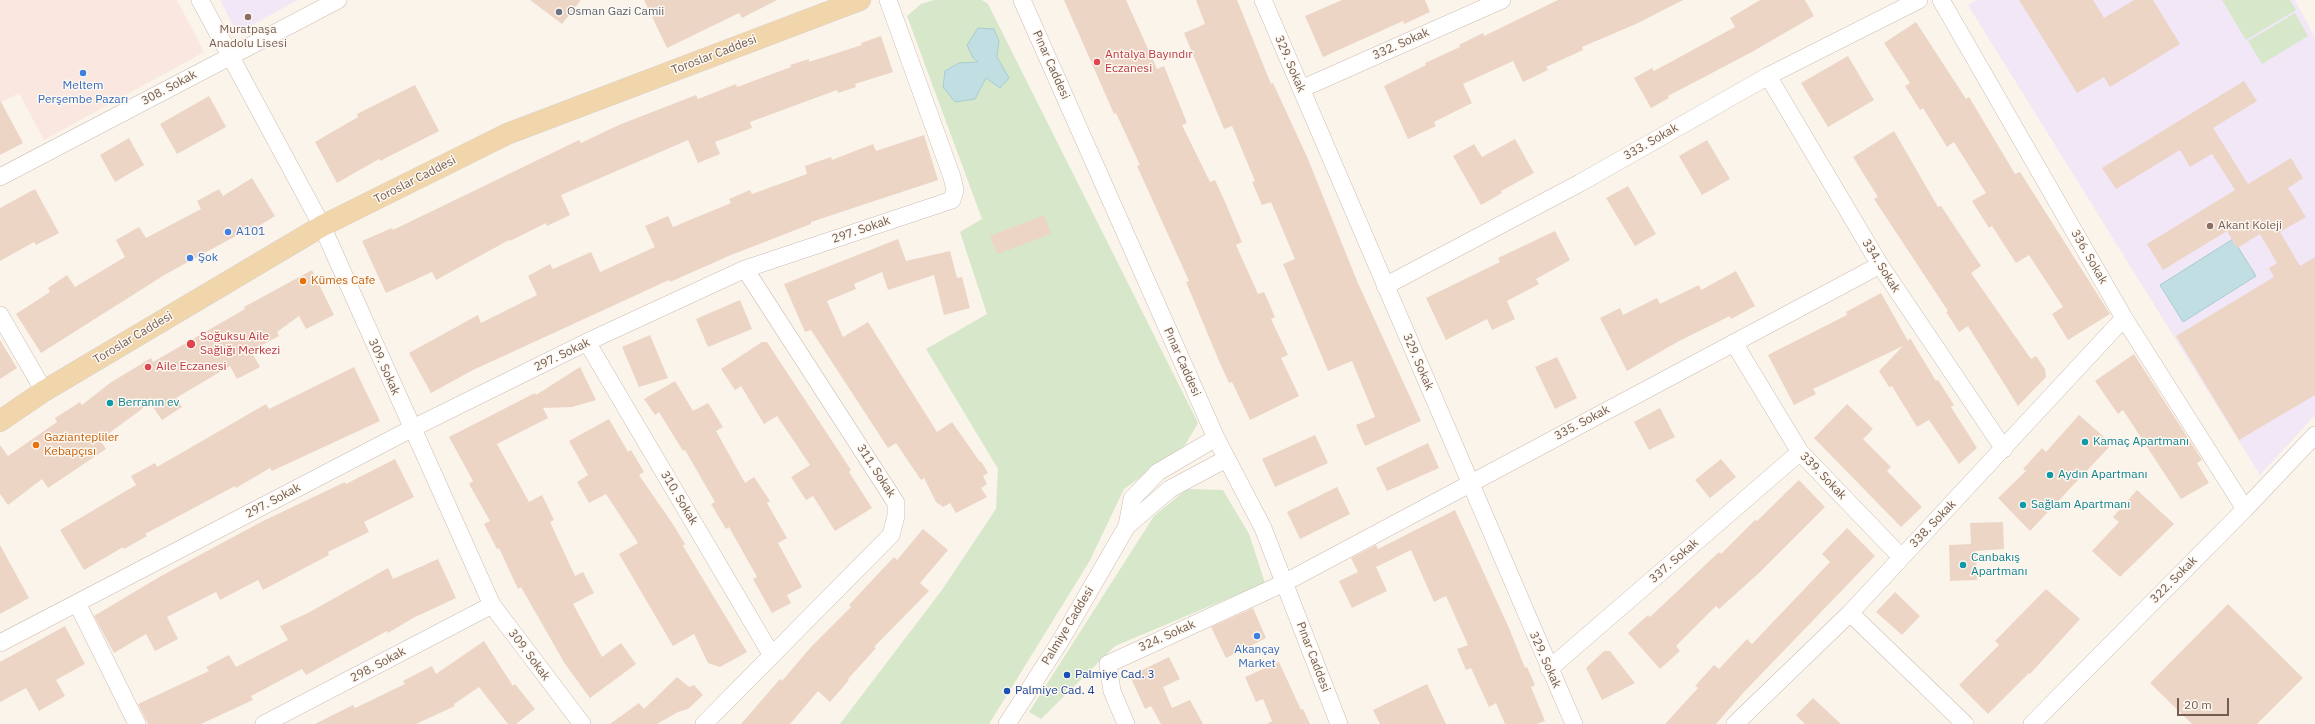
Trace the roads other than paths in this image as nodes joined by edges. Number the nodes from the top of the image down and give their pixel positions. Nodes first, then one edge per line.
1 (200, 0) edge
2 (338, 0) edge
3 (860, 0) edge
4 (888, 0) edge
5 (1022, 0) edge
6 (1263, 0) edge
7 (1502, 0) edge
8 (1919, 0) edge
9 (1941, 0) edge
10 (229, 57) junction
11 (1768, 76) junction
12 (1301, 89) junction
13 (0, 177) edge
14 (322, 226) junction
15 (1880, 265) junction
16 (745, 269) junction
17 (1385, 286) junction
18 (0, 315) edge
19 (2124, 318) junction
20 (587, 342) junction
21 (1734, 343) junction
22 (44, 391) junction
23 (0, 421) edge
24 (411, 429) junction
25 (2315, 434) edge
26 (1216, 438) junction
27 (2004, 449) junction
28 (1800, 452) junction
29 (1226, 459) junction
30 (1469, 483) junction
31 (2245, 509) junction
32 (1128, 526) junction
33 (1901, 557) junction
34 (1284, 583) junction
35 (77, 603) junction
36 (492, 605) junction
37 (1850, 612) junction
38 (0, 643) edge
39 (771, 654) junction
40 (1549, 669) junction
41 (137, 724) edge
42 (264, 724) edge
43 (582, 724) edge
44 (704, 724) edge
45 (1007, 724) edge
46 (1126, 724) edge
47 (1339, 724) edge
48 (1574, 724) edge
49 (1735, 724) edge
50 (1965, 724) edge
51 (2032, 724) edge

1 - 10 street, 309. Sokak
2 - 10 street, 308. Sokak
3 - 14 main road, Toroslar Caddesi
4 - 16 street, 297. Sokak
5 - 26 street, Pınar Caddesi
6 - 12 street, 329. Sokak
7 - 12 street, 332. Sokak
8 - 11 street, 333. Sokak
9 - 19 street, 336. Sokak
10 - 13 street, 308. Sokak
10 - 14 street, 309. Sokak
11 - 15 street, 334. Sokak
11 - 17 street, 333. Sokak
12 - 17 street, 329. Sokak
14 - 22 main road, Toroslar Caddesi
14 - 24 street, 309. Sokak
15 - 21 street, 335. Sokak
15 - 27 street, 334. Sokak
16 - 20 street, 297. Sokak
16 - 39 street, 311. Sokak
17 - 30 street, 329. Sokak
18 - 22 street
19 - 27 street, 338. Sokak
19 - 31 street, 336. Sokak
20 - 24 street, 297. Sokak
20 - 39 street, 310. Sokak
21 - 28 street, 339. Sokak
21 - 30 street, 335. Sokak
22 - 23 main road, Toroslar Caddesi
24 - 35 street, 297. Sokak
24 - 36 street, 309. Sokak
25 - 31 street, 322. Sokak
26 - 29 street, Pınar Caddesi
26 - 32 street, Palmiye Caddesi
27 - 33 street, 338. Sokak
28 - 33 street, 339. Sokak
28 - 40 street, 337. Sokak
29 - 32 street, Palmiye Caddesi
29 - 34 street, Pınar Caddesi
30 - 34 street, 335. Sokak
30 - 40 street, 329. Sokak
31 - 51 street, 322. Sokak
32 - 45 street, Palmiye Caddesi
33 - 37 street, 338. Sokak
34 - 46 street, 324. Sokak
34 - 47 street, Pınar Caddesi
35 - 38 street, 297. Sokak
35 - 41 street
36 - 42 street, 298. Sokak
36 - 43 street, 309. Sokak
37 - 49 street, 338. Sokak
37 - 50 street
39 - 44 street, 311. Sokak
40 - 48 street, 329. Sokak

